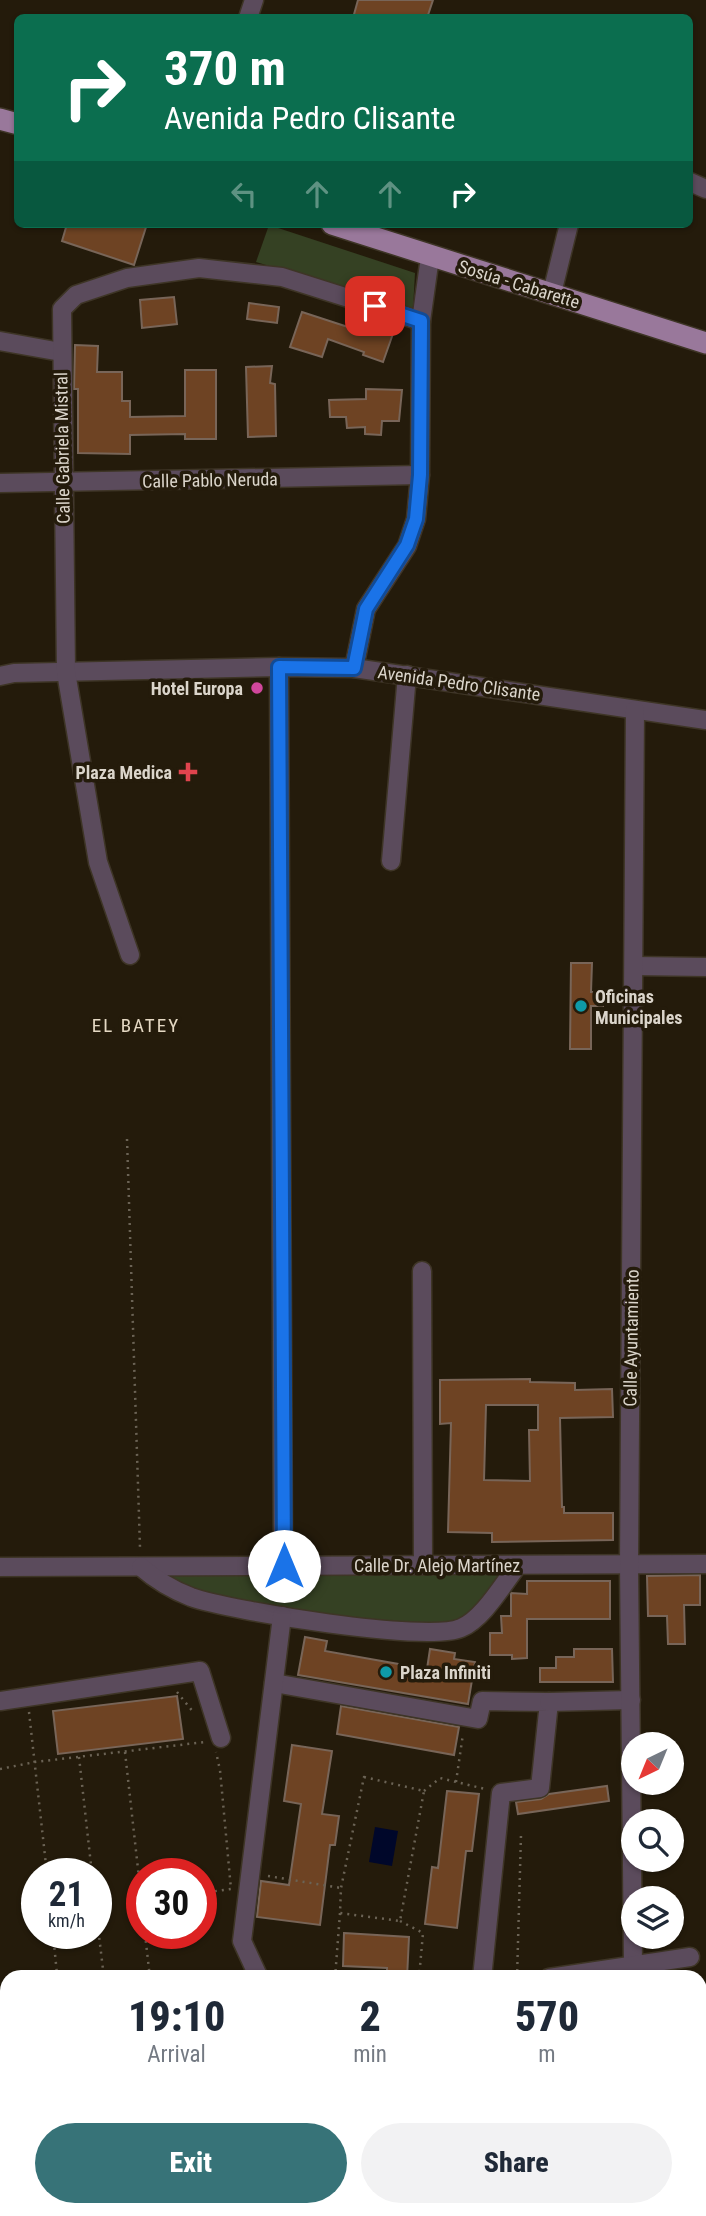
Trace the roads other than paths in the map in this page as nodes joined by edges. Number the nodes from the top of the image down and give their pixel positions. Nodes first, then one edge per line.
1 (344, 228) edge
2 (568, 228) edge
3 (430, 257) junction
4 (552, 293) junction
5 (421, 321) junction
6 (0, 341) edge
7 (706, 343) edge
8 (61, 352) junction
9 (420, 475) junction
10 (63, 483) junction
11 (0, 484) edge
12 (279, 667) junction
13 (354, 668) junction
14 (66, 672) junction
15 (407, 675) junction
16 (0, 676) edge
17 (635, 710) junction
18 (706, 720) edge
19 (391, 861) dead end
20 (130, 955) dead end
21 (635, 966) junction
22 (706, 967) edge
23 (422, 1270) dead end
24 (629, 1564) junction
25 (706, 1564) edge
26 (423, 1565) junction
27 (518, 1565) junction
28 (284, 1566) junction
29 (0, 1567) edge
30 (141, 1567) junction
31 (282, 1616) junction
32 (274, 1683) junction
33 (631, 1700) junction
34 (0, 1701) edge
35 (548, 1702) junction
36 (217, 1740) road end
37 (690, 1957) dead end
38 (633, 1965) junction
39 (255, 1970) edge
40 (483, 1970) edge
41 (601, 1970) edge

1 - 3 main road, Sosúa - Cabarette
2 - 4 street
3 - 4 main road, Sosúa - Cabarette
3 - 5 street
4 - 7 main road, Sosúa - Cabarette
5 - 8 street, Calle Gabriela Mistral
5 - 9 street
6 - 8 street
8 - 10 street, Calle Gabriela Mistral
9 - 10 street, Calle Pablo Neruda
9 - 13 street
10 - 11 street, Calle Pablo Neruda
10 - 14 street, Calle Gabriela Mistral
12 - 13 street, Avenida Pedro Clisante
12 - 14 street, Avenida Pedro Clisante
12 - 28 street
13 - 15 street, Avenida Pedro Clisante
14 - 16 street, Avenida Pedro Clisante
14 - 20 street, Calle Gabriela Mistral
15 - 17 street, Avenida Pedro Clisante
15 - 19 street
17 - 18 street, Avenida Pedro Clisante
17 - 21 street, Calle Ayuntamiento
21 - 22 street
21 - 24 street, Calle Ayuntamiento
23 - 26 street
24 - 25 street, Calle Dr. Alejo Martínez
24 - 27 street, Calle Dr. Alejo Martínez
24 - 33 street, Calle Ayuntamiento
26 - 27 street, Calle Dr. Alejo Martínez
26 - 28 street, Calle Dr. Alejo Martínez
27 - 31 street
28 - 30 street, Calle Dr. Alejo Martínez
29 - 30 street, Calle Dr. Alejo Martínez
30 - 31 street
31 - 32 street
32 - 35 street
32 - 39 street
33 - 35 street
33 - 38 street, Calle Ayuntamiento
34 - 36 street
35 - 40 street
37 - 38 street
38 - 41 street

